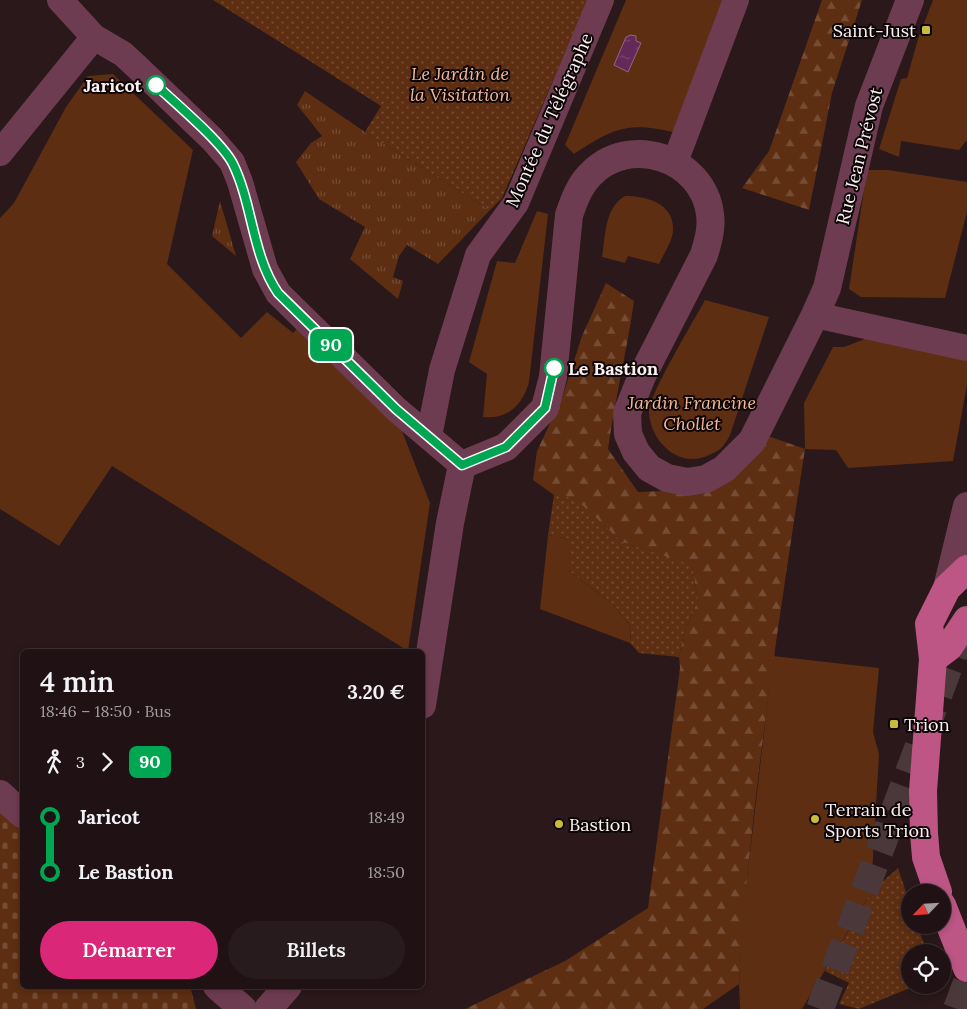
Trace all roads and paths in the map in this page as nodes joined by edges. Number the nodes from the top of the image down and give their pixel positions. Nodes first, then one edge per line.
1 (60, 0) edge
2 (601, 0) edge
3 (736, 0) edge
4 (910, 0) edge
5 (94, 37) junction
6 (0, 153) edge
7 (675, 162) junction
8 (815, 314) junction
9 (967, 348) edge
10 (429, 436) junction
11 (462, 465) junction
12 (966, 513) edge
13 (967, 569) edge
14 (947, 588) junction
15 (967, 620) edge
16 (933, 659) junction
17 (425, 686) edge
18 (0, 794) edge
19 (20, 812) edge
20 (935, 884) edge
21 (951, 928) edge
22 (967, 968) edge
23 (220, 989) edge
24 (285, 989) edge
25 (243, 1009) edge
26 (268, 1009) edge

1 - 5 street
2 - 10 street, Montée du Télégraphe
3 - 7 street
4 - 8 street, Rue Jean Prévost
5 - 6 street
5 - 10 street
7 - 8 street, Rue Jean Prévost
7 - 11 street
8 - 9 street
10 - 11 street
11 - 17 street
12 - 14 street
13 - 14 main road
14 - 16 main road
15 - 16 main road
16 - 20 main road
18 - 19 street
21 - 22 main road
23 - 25 street
24 - 26 street

